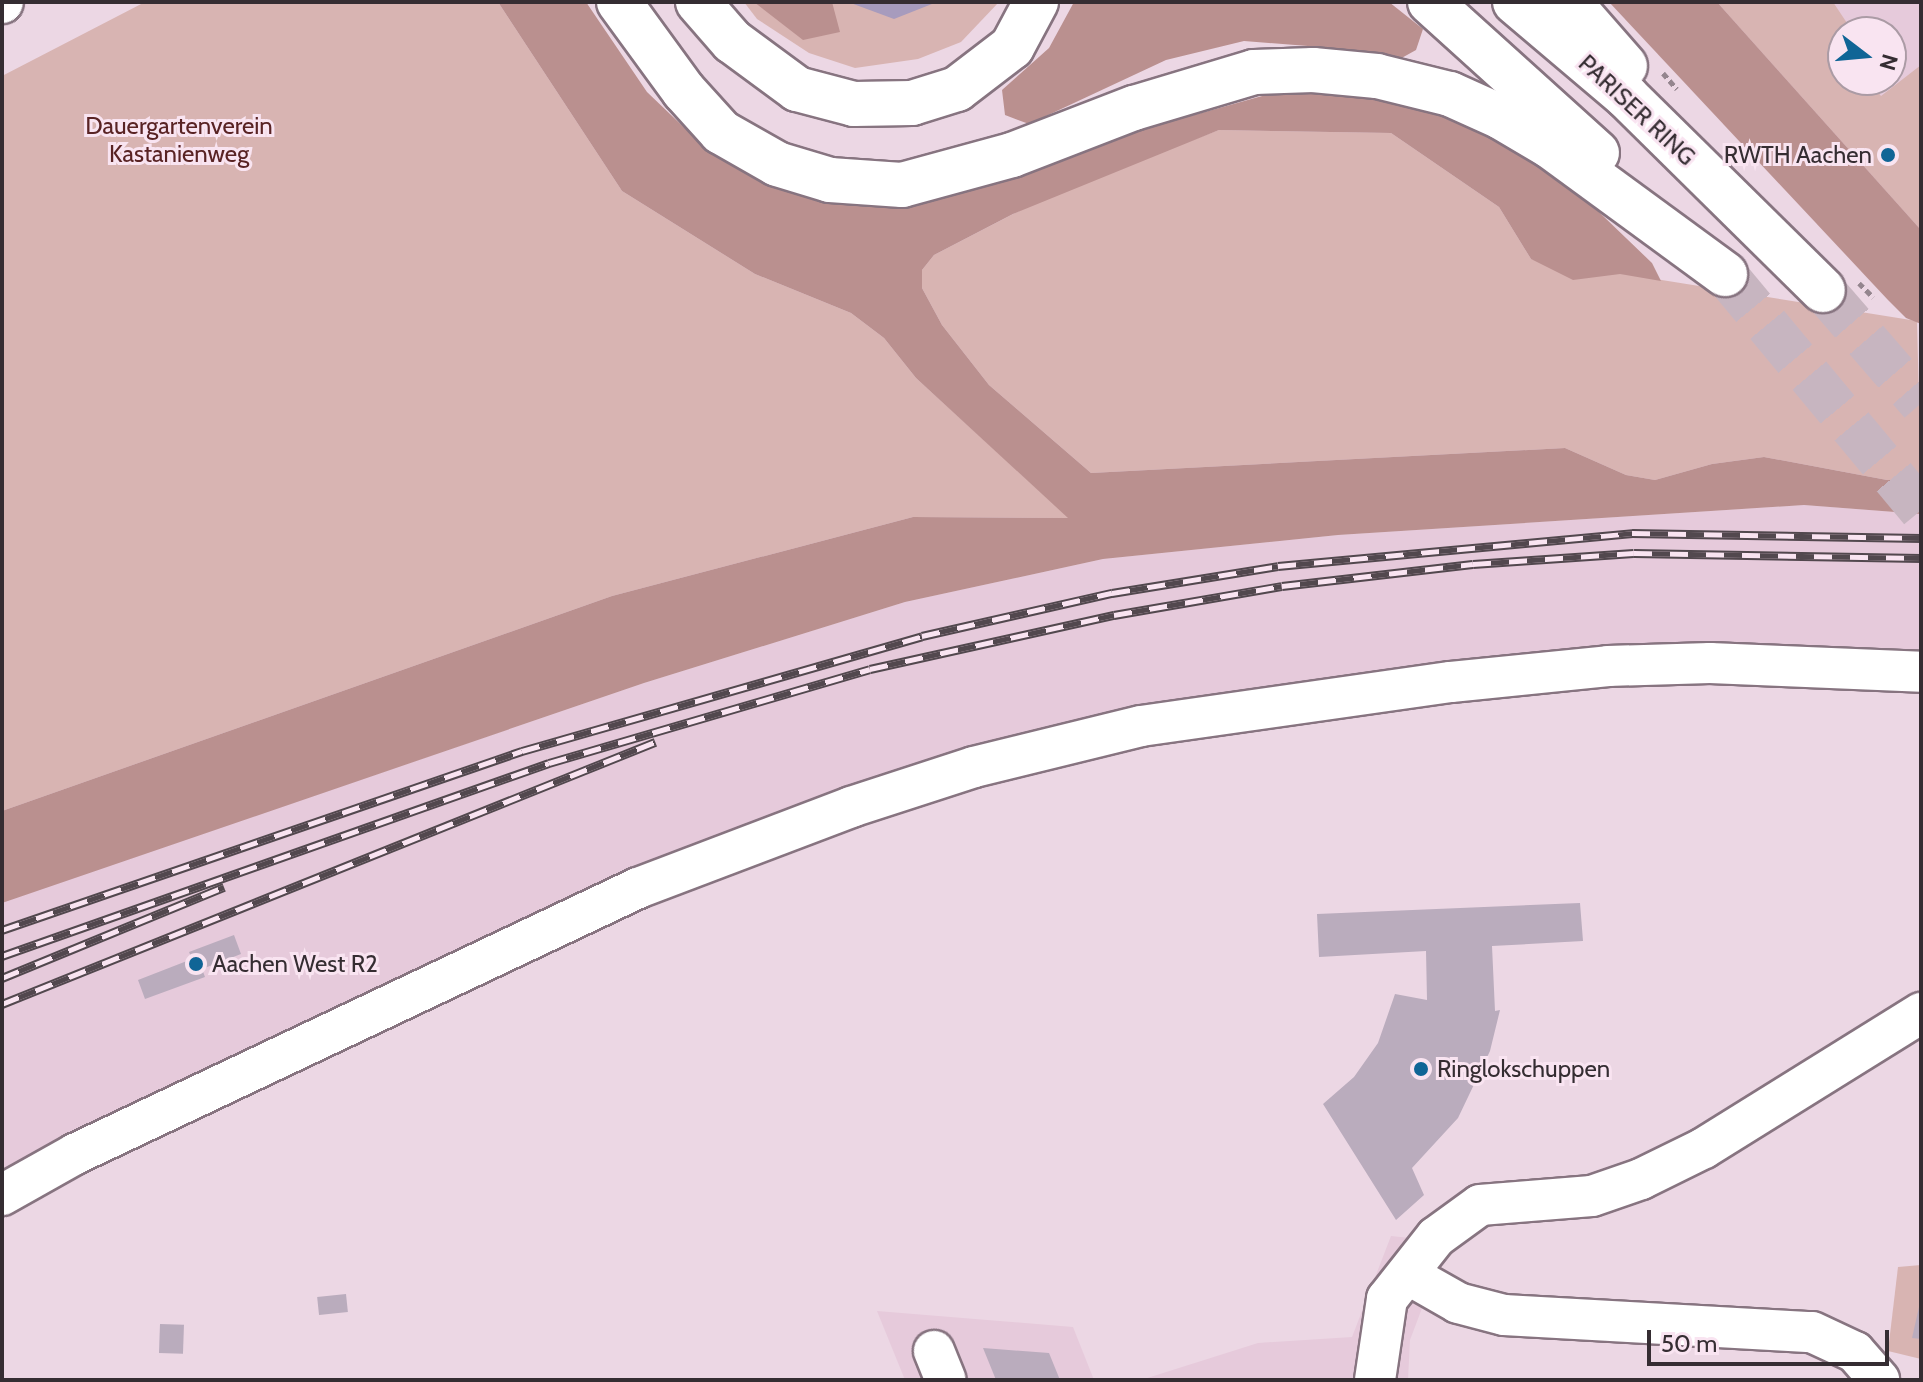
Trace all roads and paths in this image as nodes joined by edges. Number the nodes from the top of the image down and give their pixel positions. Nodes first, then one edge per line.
1 (619, 2) edge
2 (698, 2) edge
3 (1036, 2) edge
4 (1430, 2) edge
5 (1515, 2) edge
6 (1569, 2) edge
7 (1921, 672) edge
8 (1921, 1013) edge
9 (2, 1195) edge
10 (1398, 1287) junction
11 (1375, 1380) edge
12 (1879, 1380) edge

1 - 4 highway
2 - 3 highway
5 - 6 highway, PARISER RING
7 - 9 street
8 - 10 street
10 - 11 street
10 - 12 street

